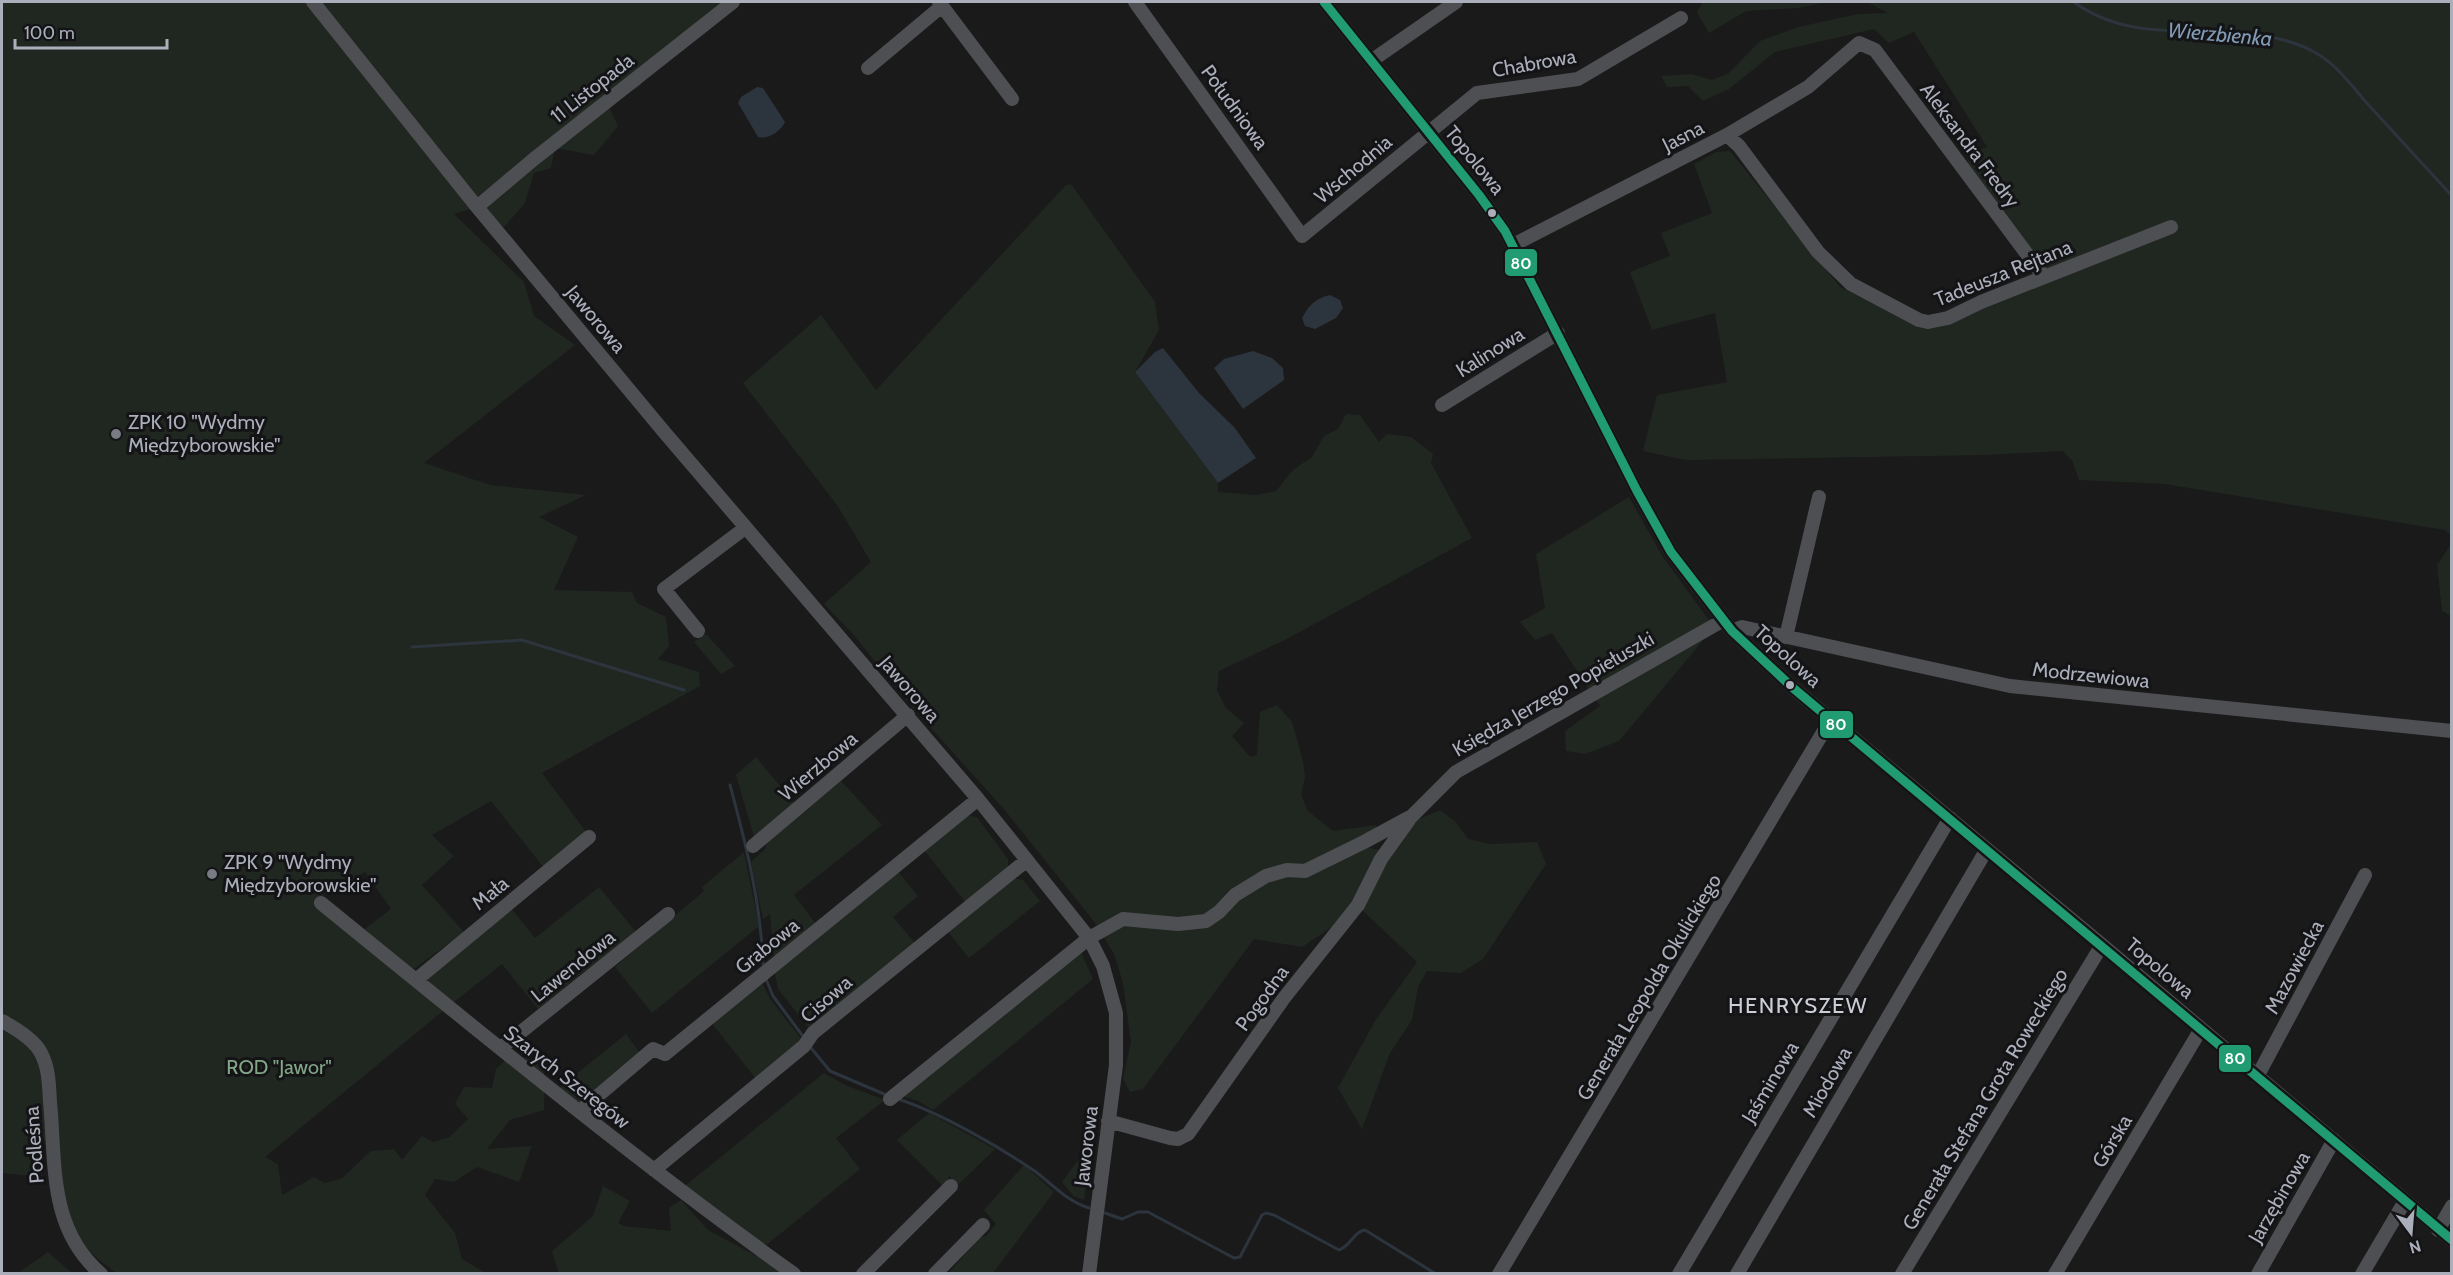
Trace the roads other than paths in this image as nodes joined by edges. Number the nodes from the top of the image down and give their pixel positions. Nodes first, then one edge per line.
1 (313, 2) edge
2 (733, 2) edge
3 (1135, 2) edge
4 (1324, 2) edge
5 (1456, 2) edge
6 (940, 4) edge
7 (1681, 18) dead end
8 (1859, 43) joint
9 (1371, 61) junction
10 (868, 68) dead end
11 (1012, 99) dead end
12 (1428, 132) junction
13 (1727, 135) junction
14 (477, 207) junction
15 (2171, 226) dead end
16 (1302, 236) joint
17 (1513, 245) junction
18 (2044, 277) junction
19 (1558, 333) junction
20 (1442, 405) dead end
21 (1819, 497) dead end
22 (745, 528) junction
23 (1722, 621) junction
24 (698, 631) dead end
25 (1732, 632) junction
26 (1786, 637) junction
27 (908, 715) junction
28 (1831, 719) junction
29 (2451, 731) edge
30 (978, 799) junction
31 (1412, 816) junction
32 (1950, 818) junction
33 (589, 837) dead end
34 (753, 846) dead end
35 (1987, 849) junction
36 (1027, 860) junction
37 (2365, 875) dead end
38 (321, 903) dead end
39 (668, 914) dead end
40 (1089, 939) junction
41 (2102, 945) junction
42 (416, 980) junction
43 (2, 1021) edge
44 (2202, 1029) junction
45 (501, 1048) junction
46 (2257, 1077) junction
47 (890, 1100) dead end
48 (580, 1111) junction
49 (1108, 1120) junction
50 (2334, 1140) junction
51 (654, 1170) junction
52 (951, 1186) dead end
53 (2404, 1201) junction
54 (2451, 1206) edge
55 (983, 1225) dead end
56 (2438, 1230) junction
57 (2451, 1240) edge
58 (102, 1274) edge
59 (794, 1274) edge
60 (863, 1274) edge
61 (935, 1274) edge
62 (1089, 1274) edge
63 (1499, 1274) edge
64 (1679, 1274) edge
65 (1737, 1274) edge
66 (1902, 1274) edge
67 (2055, 1274) edge
68 (2258, 1274) edge
69 (2362, 1274) edge

1 - 14 street, Jaworowa
2 - 14 street, 11 Listopada
3 - 16 street, Południowa
4 - 9 street, Topolowa
5 - 9 street
6 - 10 street
6 - 11 street
7 - 12 street, Chabrowa
8 - 13 street, Jasna
8 - 18 street, Aleksandra Fredry
9 - 12 street, Topolowa
12 - 16 street, Wschodnia
12 - 17 street, Topolowa
13 - 17 street, Jasna
13 - 18 street, Tadeusza Rejtana
14 - 22 street, Jaworowa
15 - 18 street, Tadeusza Rejtana
17 - 19 street, Topolowa
19 - 20 street, Kalinowa
19 - 23 street, Topolowa
21 - 26 street
22 - 24 street
22 - 27 street, Jaworowa
23 - 25 street, Topolowa
23 - 31 street, Księdza Jerzego Popiełuszki
25 - 26 street, Modrzewiowa
25 - 28 street, Topolowa
26 - 29 street, Modrzewiowa
27 - 30 street, Jaworowa
27 - 34 street, Wierzbowa
28 - 32 street, Topolowa
28 - 63 street, Generała Leopolda Okulickiego
30 - 36 street, Jaworowa
30 - 48 street, Grabowa
31 - 40 street, Księdza Jerzego Popiełuszki
31 - 49 street, Pogodna
32 - 35 street, Topolowa
32 - 64 street, Jaśminowa
33 - 42 street, Mała
35 - 41 street, Topolowa
35 - 65 street, Miodowa
36 - 40 street, Jaworowa
36 - 51 street, Cisowa
37 - 46 street, Mazowiecka
38 - 42 street, Szarych Szeregów
39 - 45 street, Lawendowa
40 - 47 street, Księdza Jerzego Popiełuszki
40 - 49 street, Jaworowa
41 - 44 street, Topolowa
41 - 66 street, Generała Stefana Grota Roweckiego
42 - 45 street, Szarych Szeregów
43 - 58 street, Podleśna
44 - 46 street, Topolowa
44 - 67 street, Górska
45 - 48 street, Szarych Szeregów
46 - 50 street, Topolowa
48 - 51 street, Szarych Szeregów
49 - 62 street, Jaworowa
50 - 53 street, Topolowa
50 - 68 street, Jarzębinowa
51 - 59 street, Szarych Szeregów
52 - 60 street
53 - 56 street, Topolowa
53 - 69 street
54 - 56 street
55 - 61 street
56 - 57 street, Topolowa

